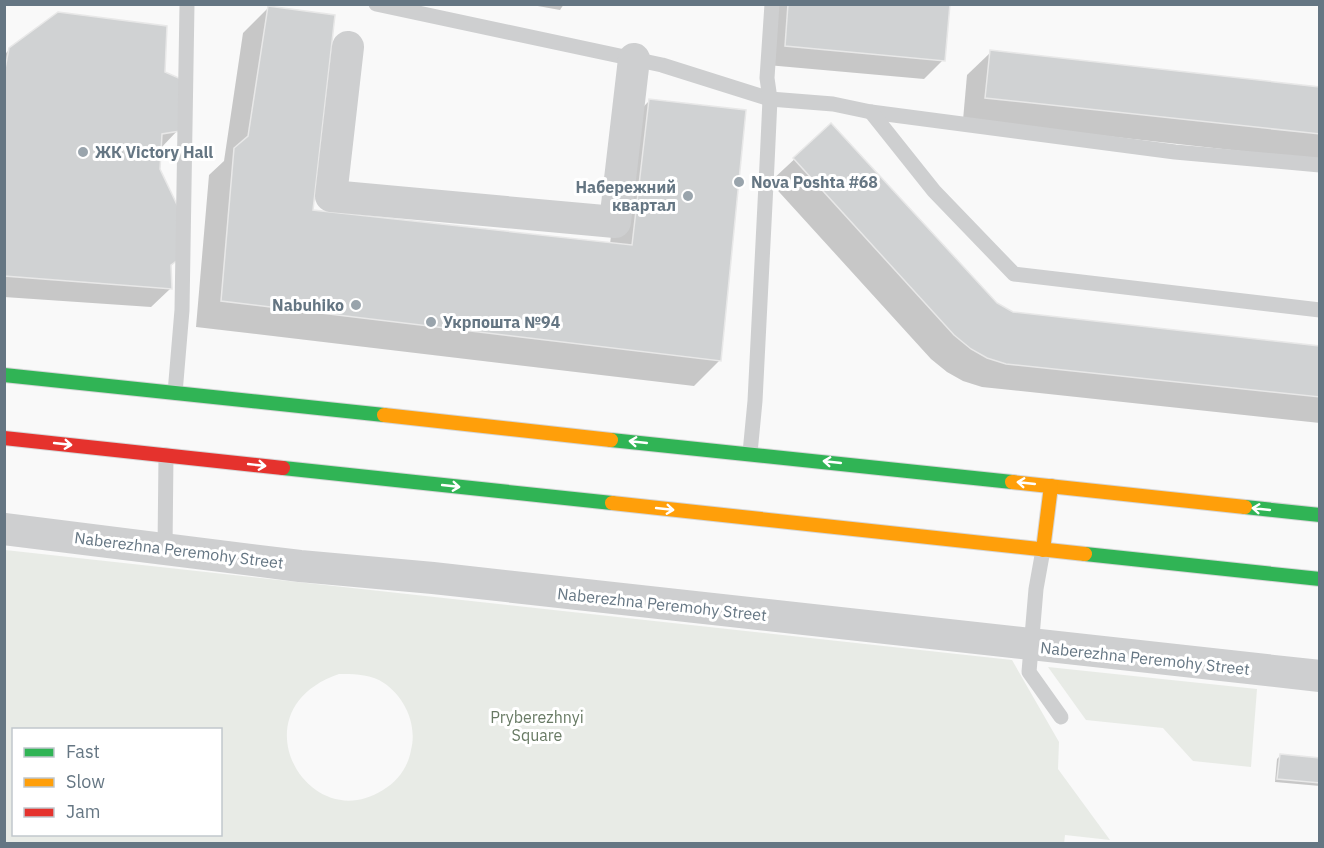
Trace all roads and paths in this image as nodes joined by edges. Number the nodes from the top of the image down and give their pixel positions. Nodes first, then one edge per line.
1 (187, 4) edge
2 (376, 4) edge
3 (772, 4) edge
4 (348, 46) dead end
5 (634, 59) junction
6 (770, 99) junction
7 (871, 112) junction
8 (1320, 165) edge
9 (1320, 310) edge
10 (4, 375) edge
11 (175, 393) junction
12 (4, 438) edge
13 (750, 453) junction
14 (166, 455) junction
15 (1051, 486) junction
16 (1320, 515) edge
17 (4, 529) edge
18 (165, 549) junction
19 (1043, 550) junction
20 (1320, 579) edge
21 (1032, 645) junction
22 (1320, 676) edge
23 (1061, 717) dead end

1 - 11 lane
2 - 5 lane
3 - 6 lane
4 - 5 street
5 - 6 lane
6 - 7 lane
6 - 13 lane
7 - 8 lane
7 - 9 lane
10 - 11 main road
13 -> 11 main road
12 -> 14 main road
15 -> 13 main road
14 - 18 lane
14 -> 19 main road
16 -> 15 main road
15 - 19 main road
17 - 18 street, Naberezhna Peremohy Street
18 - 21 street, Naberezhna Peremohy Street
19 - 20 main road
19 - 21 lane
21 - 22 street, Naberezhna Peremohy Street
21 - 23 lane

